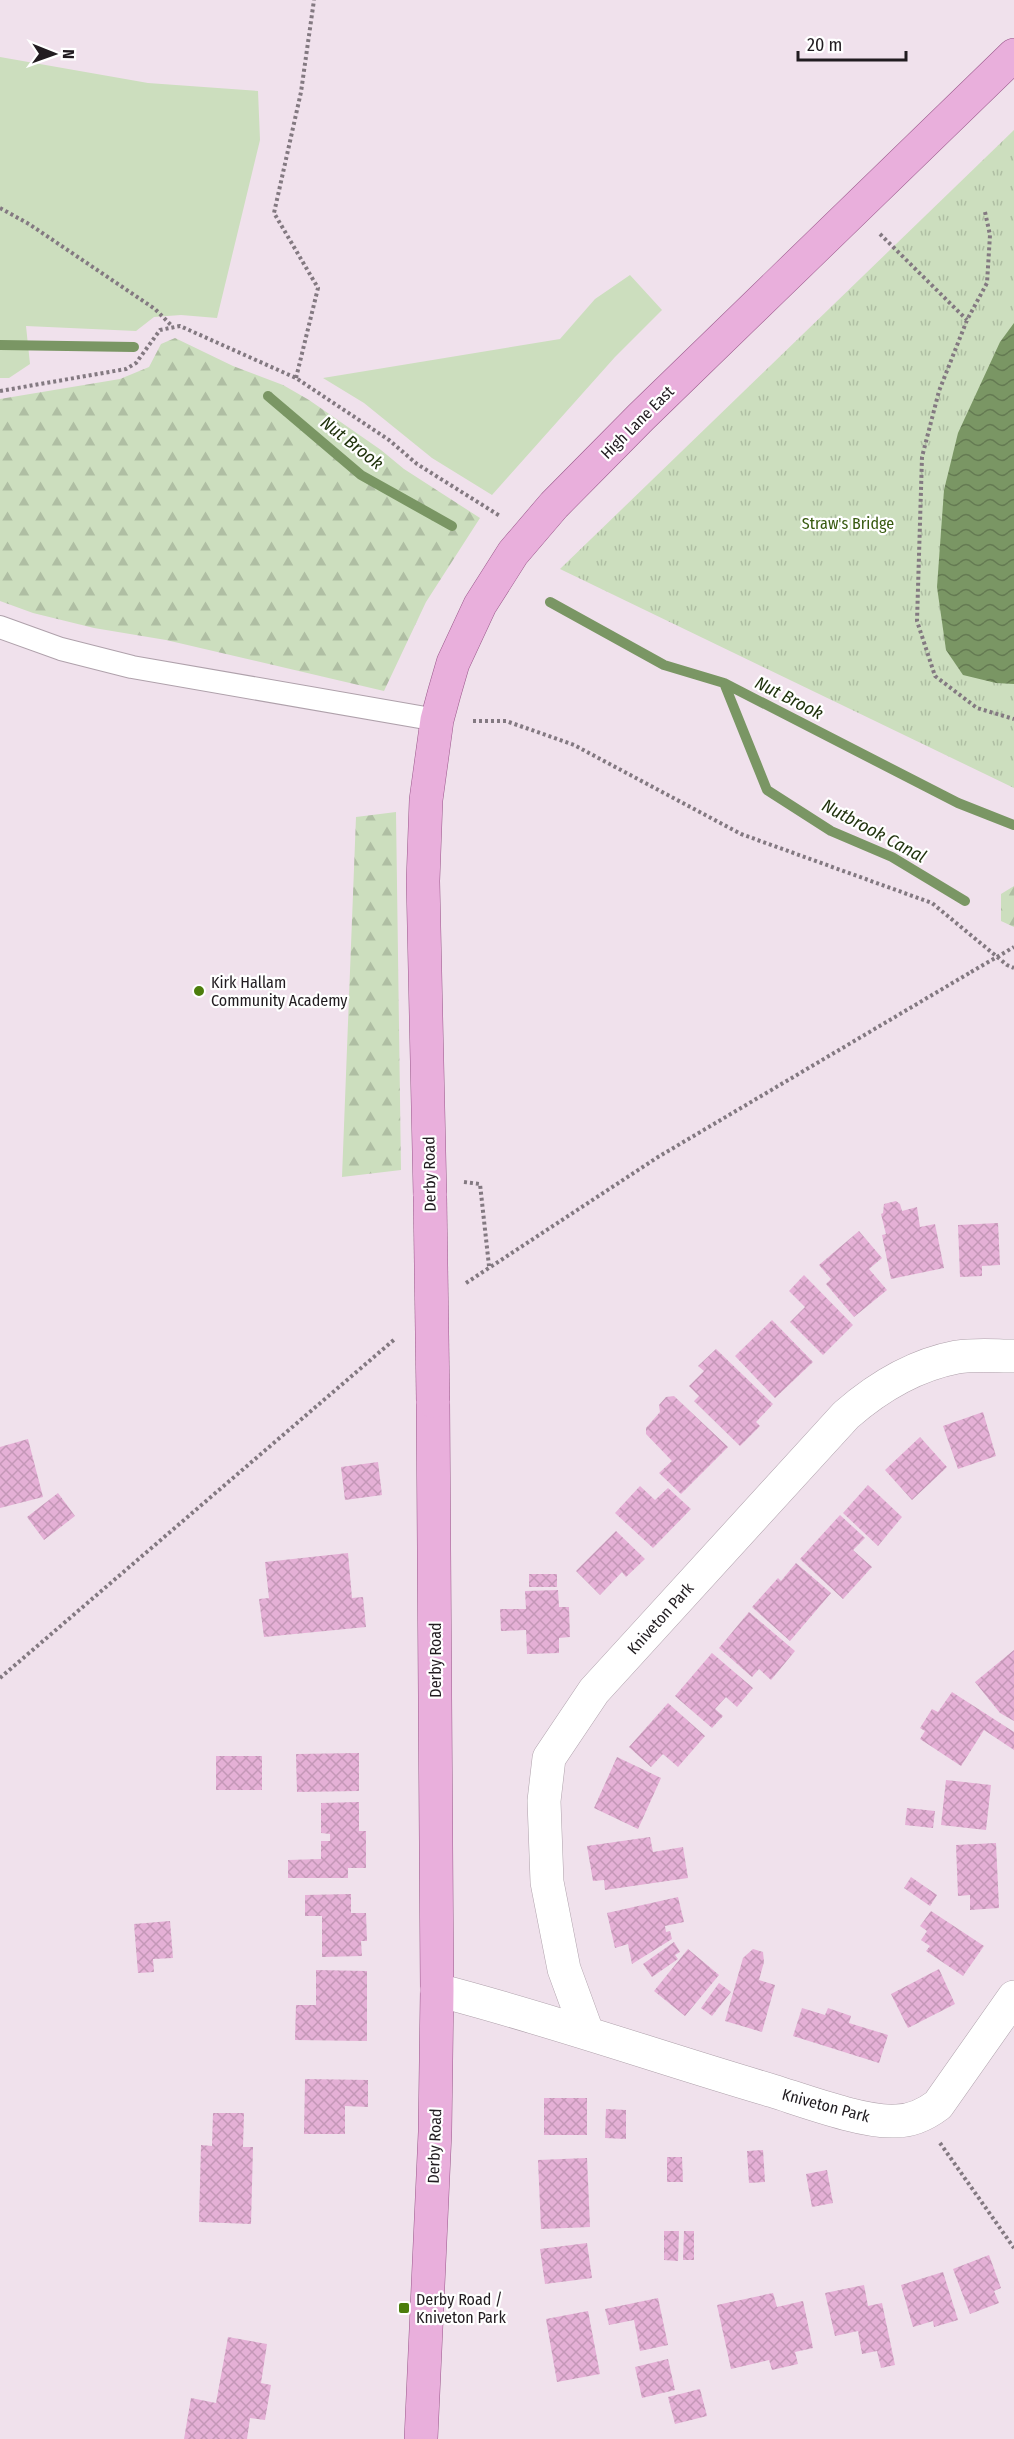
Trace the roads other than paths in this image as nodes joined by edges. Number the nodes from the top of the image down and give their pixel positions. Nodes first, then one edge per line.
1 (1014, 55) edge
2 (0, 627) edge
3 (437, 720) junction
4 (423, 881) joint
5 (1014, 1356) edge
6 (437, 1990) junction
7 (1014, 1997) edge
8 (587, 2032) junction
9 (421, 2439) edge

1 - 3 main road, High Lane East
2 - 3 lane
3 - 4 main road, High Lane East
4 - 6 main road, Derby Road, bridge
5 - 8 street, Kniveton Park
6 - 8 street, Kniveton Park
6 - 9 main road, Derby Road
7 - 8 street, Kniveton Park

